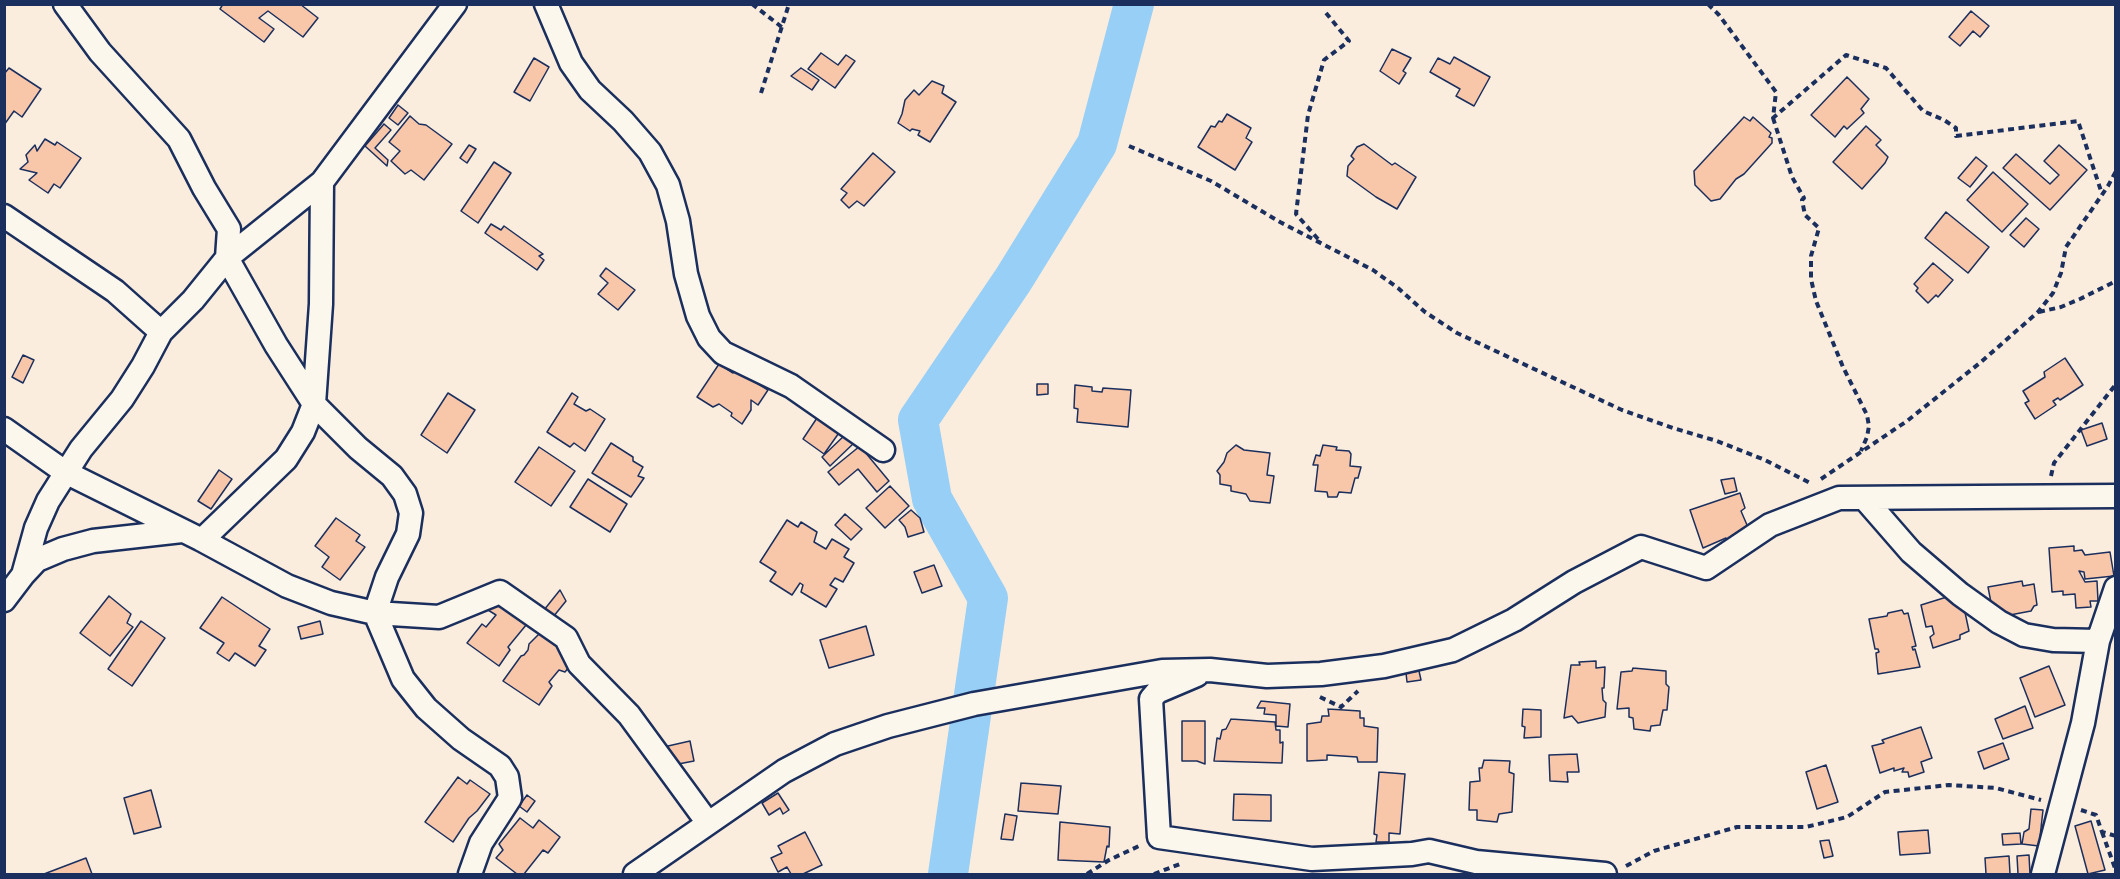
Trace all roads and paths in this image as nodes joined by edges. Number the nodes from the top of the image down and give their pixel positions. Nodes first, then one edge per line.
1 (65, 4) edge
2 (456, 4) edge
3 (546, 4) edge
4 (752, 4) edge
5 (789, 4) edge
6 (1708, 4) edge
7 (1326, 13) dead end
8 (2115, 23) edge
9 (783, 28) junction
10 (2115, 36) edge
11 (761, 93) dead end
12 (1773, 118) junction
13 (1129, 146) dead end
14 (2115, 171) edge
15 (322, 182) junction
16 (2102, 194) junction
17 (4, 216) edge
18 (1320, 242) junction
19 (226, 258) junction
20 (2115, 281) edge
21 (2038, 312) junction
22 (161, 332) junction
23 (2115, 384) edge
24 (314, 404) junction
25 (4, 429) edge
26 (883, 450) dead end
27 (1861, 452) junction
28 (65, 471) junction
29 (1812, 485) junction
30 (2046, 496) junction
31 (2115, 496) edge
32 (1839, 498) junction
33 (1864, 498) junction
34 (192, 536) junction
35 (23, 575) junction
36 (2115, 588) edge
37 (4, 600) edge
38 (375, 613) junction
39 (2098, 641) junction
40 (1210, 670) junction
41 (2060, 805) junction
42 (708, 823) junction
43 (2102, 832) junction
44 (2115, 836) edge
45 (1159, 837) junction
46 (2115, 871) edge
47 (1613, 872) edge
48 (470, 874) edge
49 (635, 874) edge
50 (1087, 874) edge
51 (2043, 874) edge

1 - 19 street
2 - 15 street
3 - 26 street
4 - 9 path
5 - 9 path
6 - 12 path
7 - 18 path
8 - 10 path
9 - 11 path
12 - 16 path
12 - 27 path
13 - 18 path
14 - 16 path
15 - 19 street
15 - 24 street
16 - 21 path
17 - 22 street
18 - 29 path
19 - 22 street
19 - 24 street
20 - 21 path
21 - 27 path
22 - 28 street
23 - 30 path
24 - 34 street
24 - 38 street
25 - 28 street
27 - 29 path
28 - 34 street
28 - 35 street
29 - 32 path
30 - 31 street
30 - 33 street
32 - 33 street
32 - 40 street
33 - 39 street
34 - 35 street
34 - 38 street
35 - 37 street
36 - 39 street
38 - 42 street
38 - 48 street
39 - 41 street
40 - 42 street
40 - 45 street
41 - 43 path
41 - 47 path
41 - 51 street
42 - 49 street
43 - 44 path
43 - 46 path
45 - 47 street
45 - 50 path

